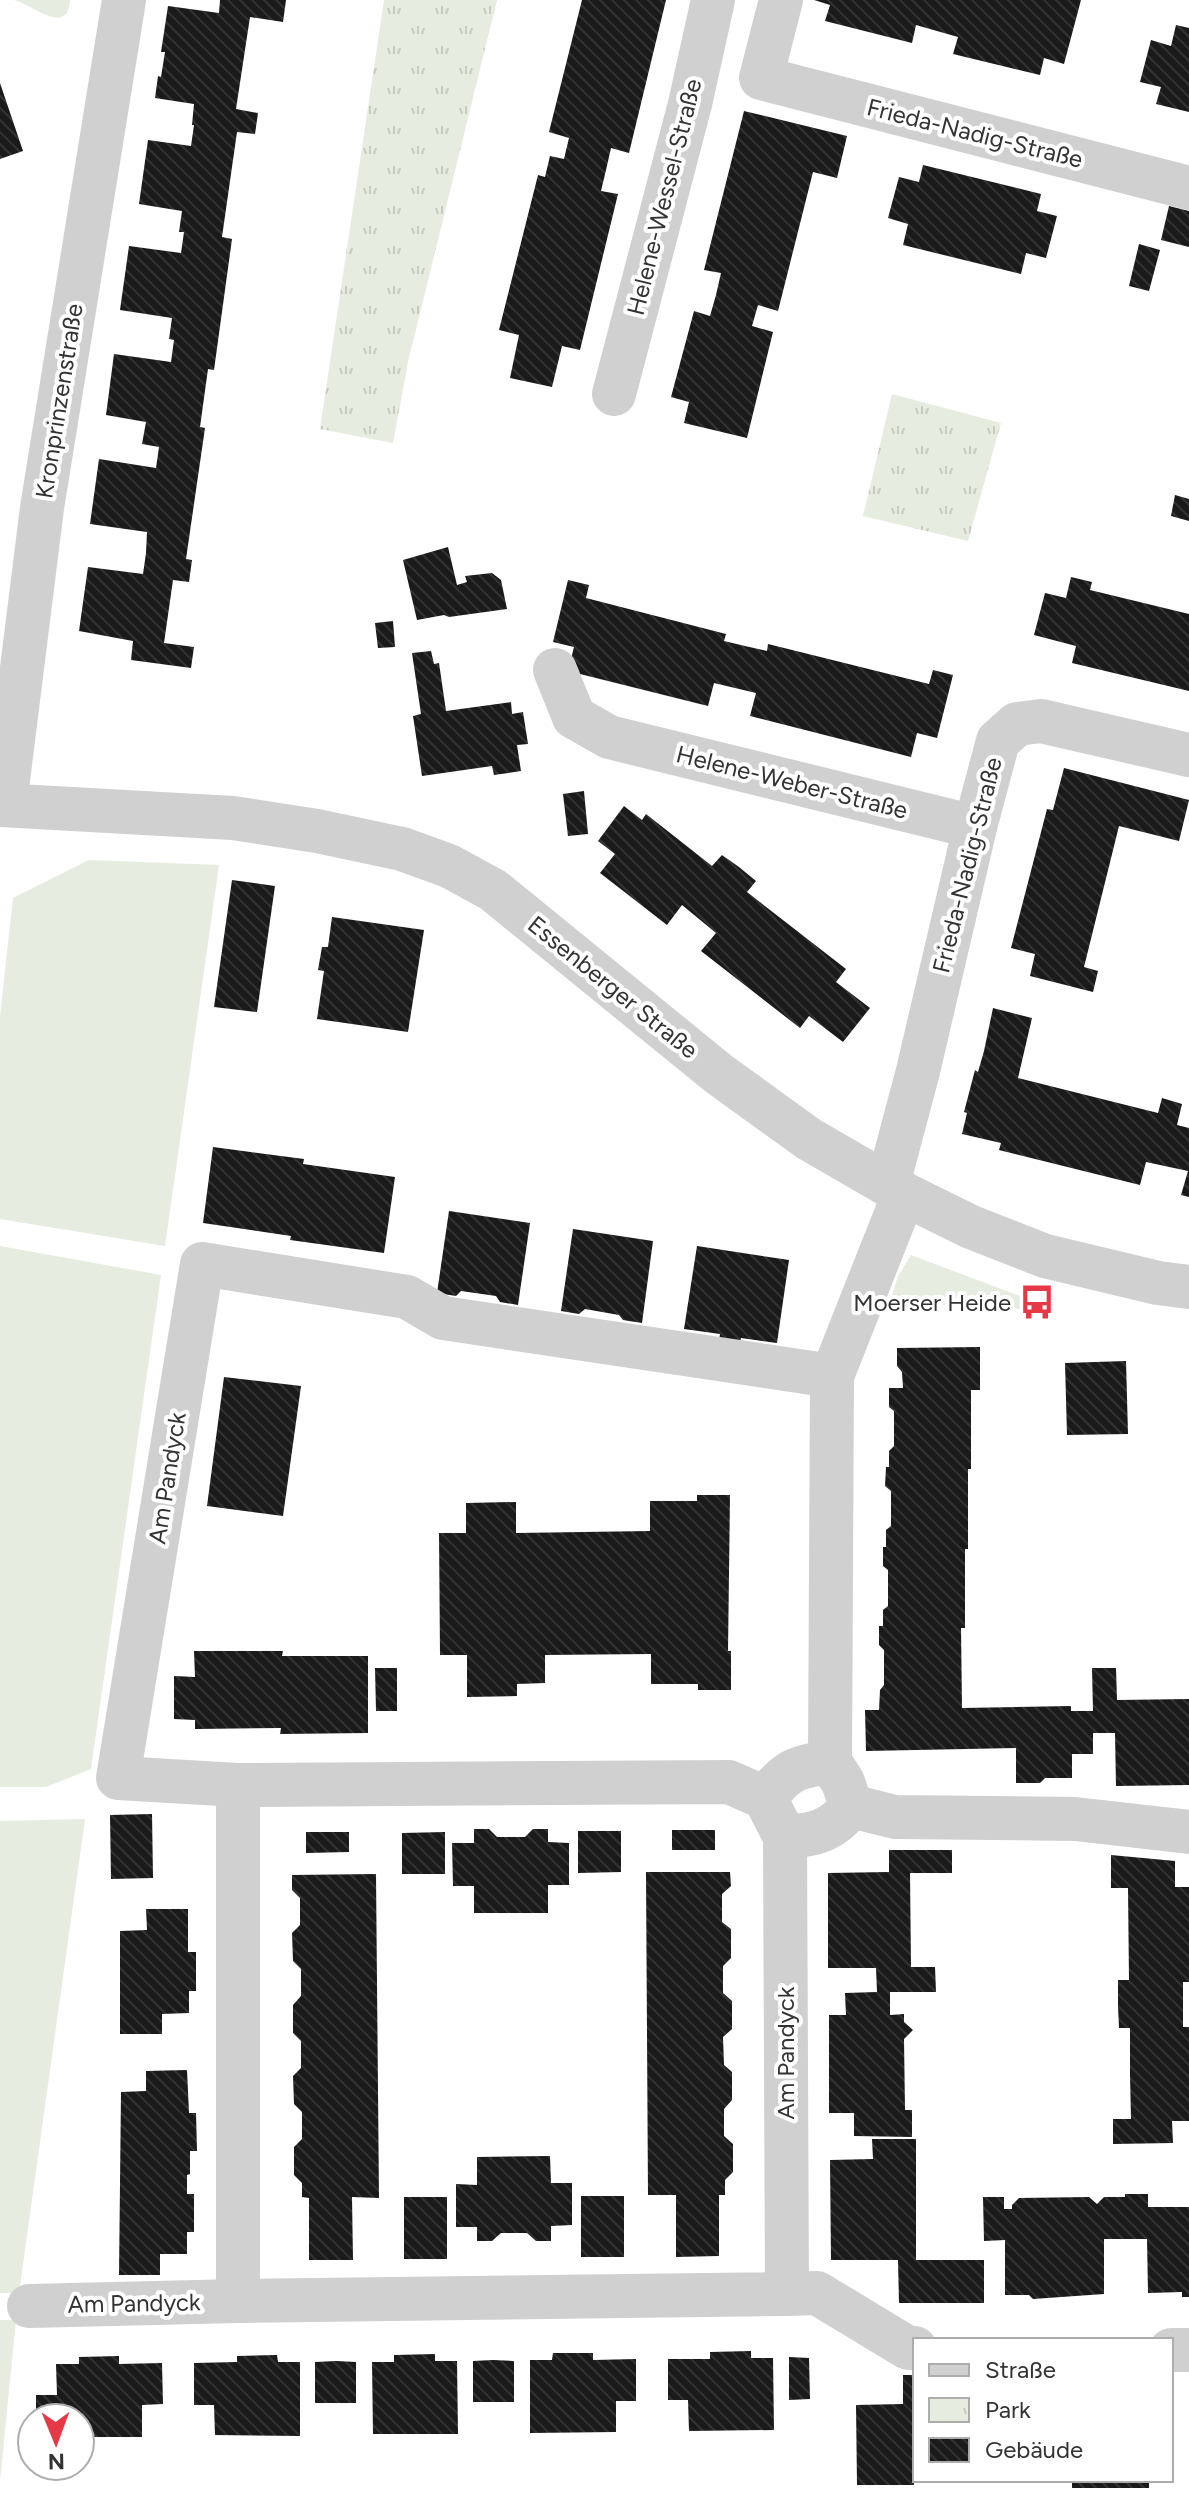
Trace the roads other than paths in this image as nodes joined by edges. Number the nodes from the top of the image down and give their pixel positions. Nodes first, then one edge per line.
1 (124, 0) edge
2 (713, 0) edge
3 (781, 0) edge
4 (698, 63) junction
5 (761, 78) junction
6 (1189, 188) edge
7 (614, 394) dead end
8 (555, 670) dead end
9 (1189, 755) edge
10 (3, 805) edge
11 (975, 827) junction
12 (896, 1189) junction
13 (1189, 1287) edge
14 (832, 1376) junction
15 (830, 1762) junction
16 (238, 1785) junction
17 (765, 1798) junction
18 (851, 1806) junction
19 (1189, 1832) edge
20 (785, 1837) junction
21 (787, 2294) junction
22 (238, 2301) junction
23 (29, 2306) dead end
24 (913, 2348) edge

1 - 10 street, Kronprinzenstraße
2 - 4 street, Helene-Wessel-Straße
3 - 5 street
4 - 5 street, Frieda-Nadig-Straße
4 - 7 street, Helene-Wessel-Straße
5 - 6 street, Frieda-Nadig-Straße
8 - 11 street, Helene-Weber-Straße
9 - 11 street, Frieda-Nadig-Straße
10 - 12 street, Essenberger Straße
11 - 12 street, Frieda-Nadig-Straße
12 - 13 street, Essenberger Straße
12 - 14 street
14 - 15 street
14 - 16 street, Am Pandyck
15 - 17 street
15 - 18 street
16 - 17 street, Am Pandyck
16 - 22 street
17 - 20 street, Am Pandyck
18 - 19 street
18 - 20 street
20 - 21 street, Am Pandyck
21 - 22 street, Am Pandyck
21 - 24 street
22 - 23 street, Am Pandyck

